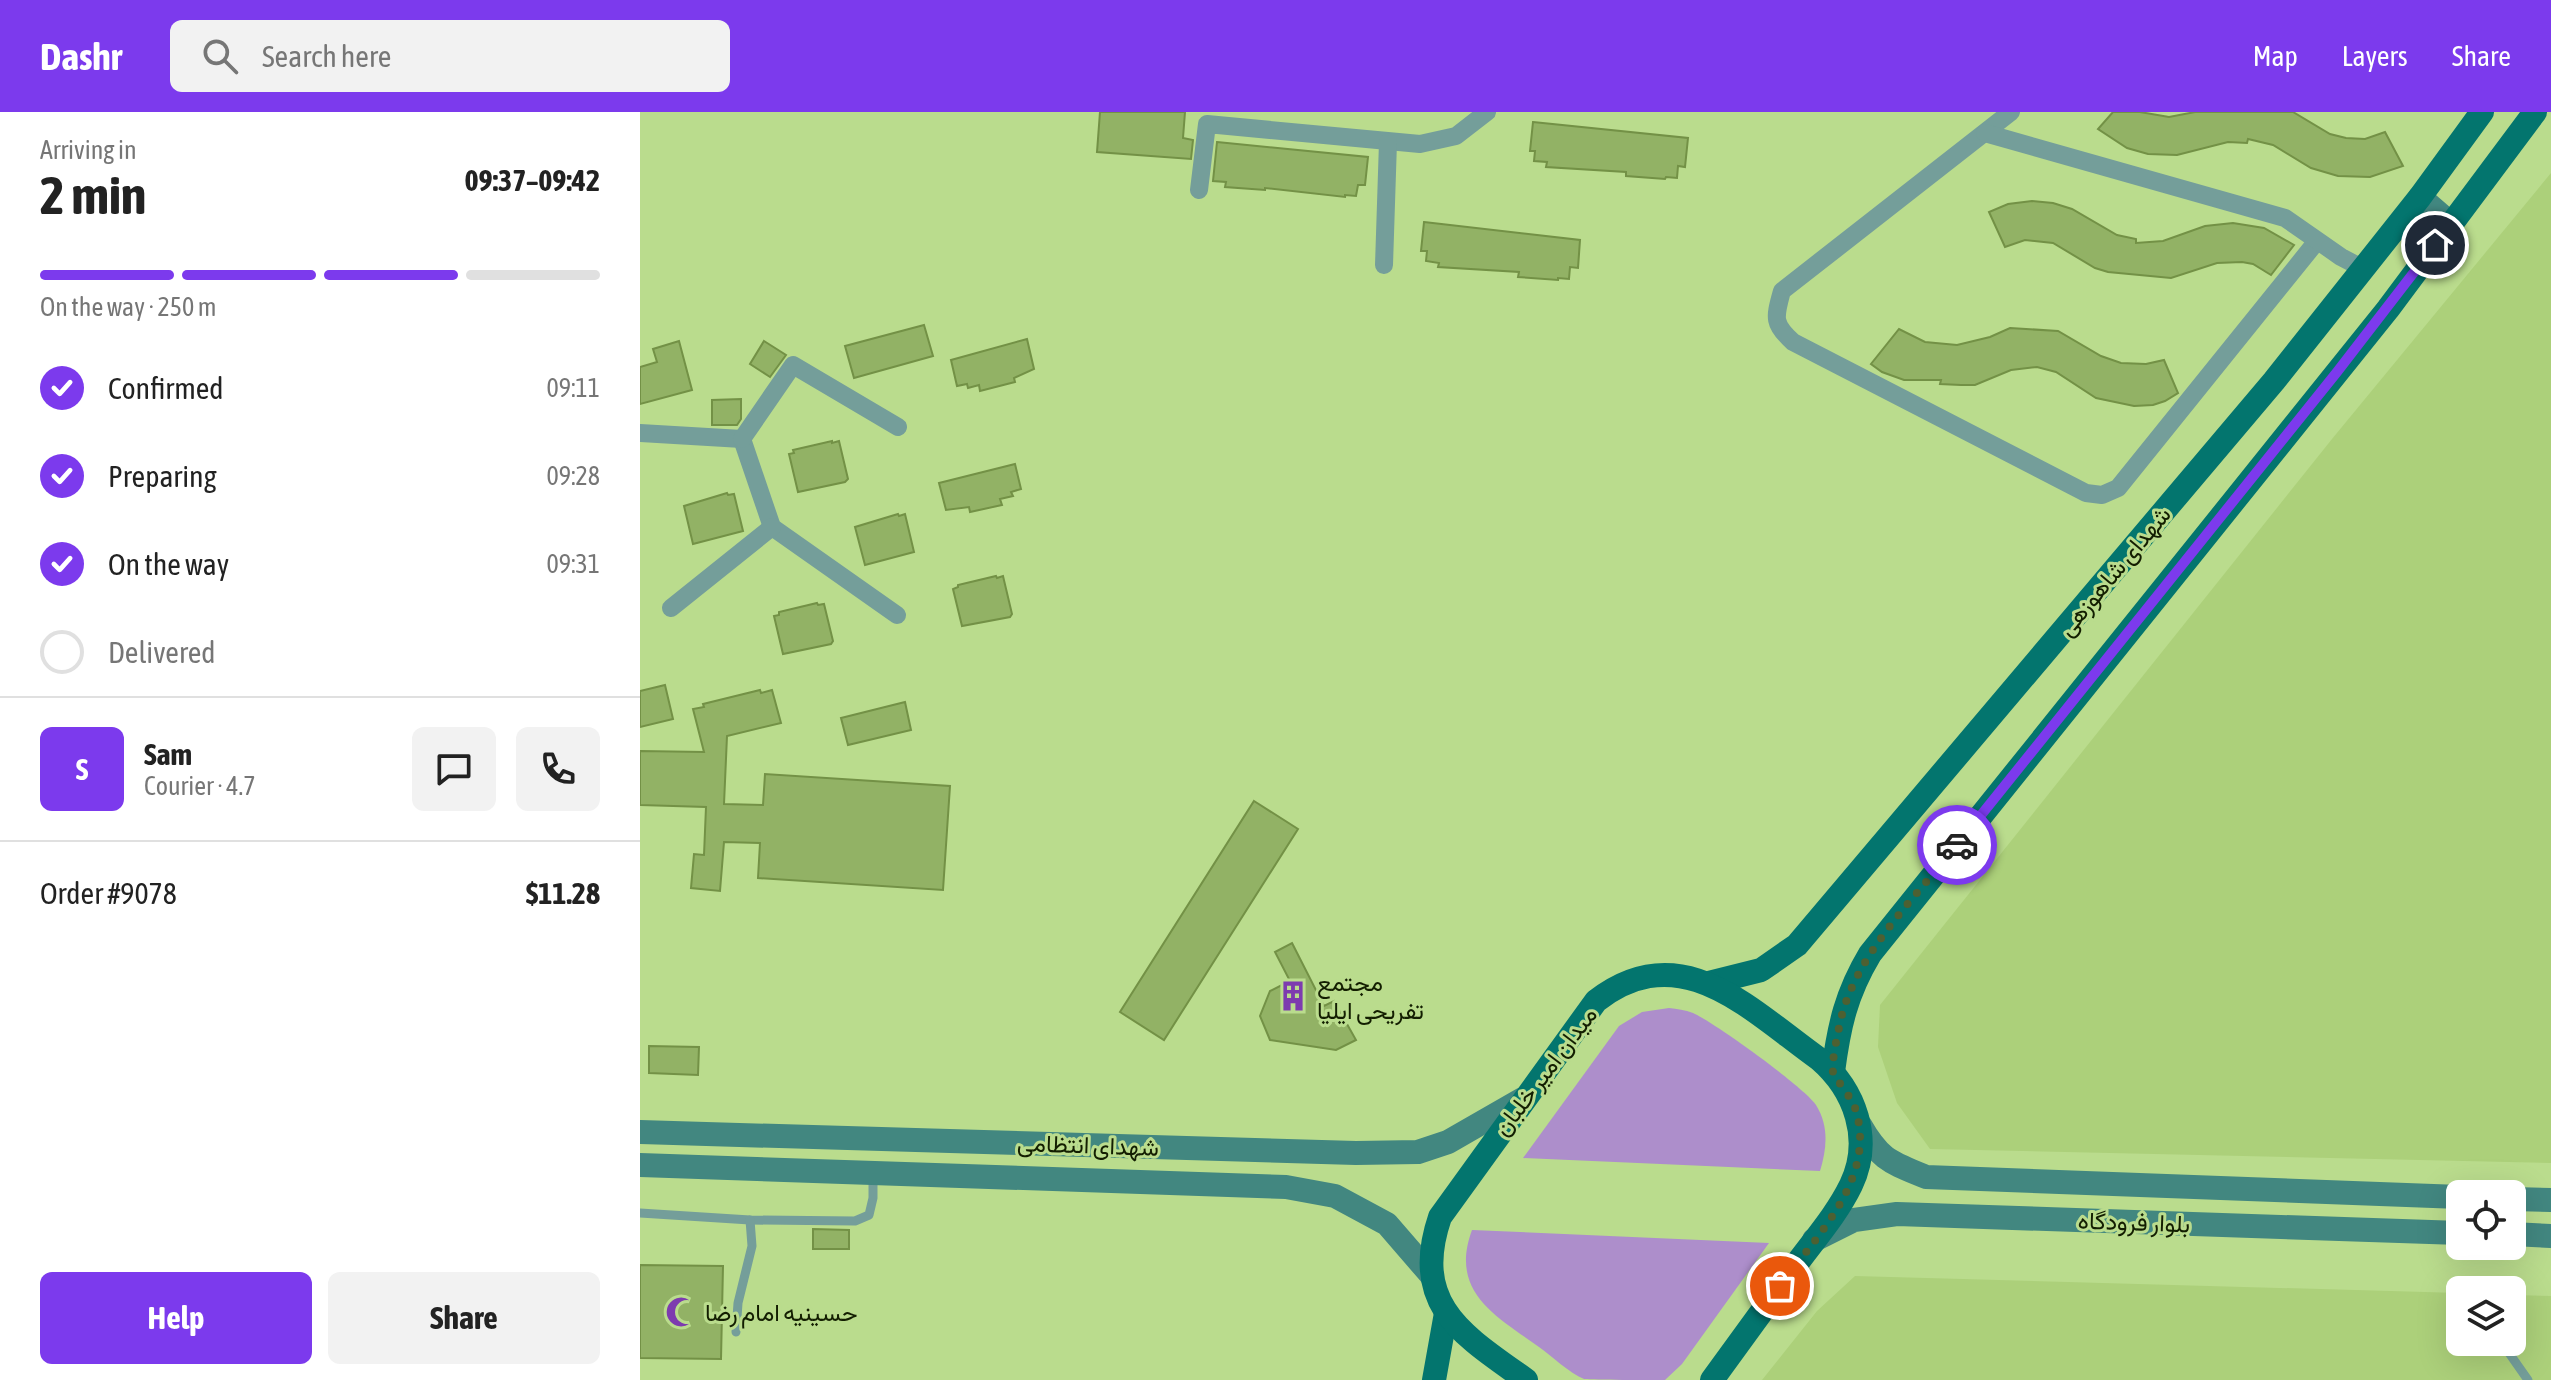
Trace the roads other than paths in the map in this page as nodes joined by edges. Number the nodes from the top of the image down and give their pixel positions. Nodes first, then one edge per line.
1 (1487, 112) edge
2 (2011, 112) edge
3 (2482, 112) edge
4 (2535, 112) edge
5 (1985, 133) junction
6 (1388, 142) junction
7 (1199, 190) dead end
8 (2420, 197) junction
9 (2450, 223) junction
10 (2317, 241) junction
11 (1384, 265) dead end
12 (2364, 269) junction
13 (898, 427) dead end
14 (640, 433) edge
15 (742, 439) junction
16 (772, 527) junction
17 (671, 608) dead end
18 (897, 615) dead end
19 (1709, 983) junction
20 (1833, 1072) junction
21 (1523, 1099) junction
22 (1860, 1125) junction
23 (640, 1132) edge
24 (872, 1139) junction
25 (640, 1165) edge
26 (873, 1173) junction
27 (2446, 1196) edge
28 (2526, 1199) edge
29 (2551, 1200) edge
30 (640, 1213) edge
31 (750, 1220) junction
32 (2446, 1233) edge
33 (2526, 1235) edge
34 (2551, 1236) edge
35 (1814, 1240) junction
36 (1432, 1276) junction
37 (1446, 1313) junction
38 (736, 1332) dead end
39 (2511, 1356) edge
40 (1434, 1380) edge
41 (1526, 1380) edge
42 (1712, 1380) edge
43 (2528, 1380) edge

1 - 6 street
2 - 5 street
3 - 8 main road, شهدای شاهوزهی
4 - 9 main road, شهدای شاهوزهی
5 - 10 street
5 - 10 street
6 - 7 street
6 - 11 street
8 - 9 main road
8 - 12 main road, شهدای شاهوزهی
9 - 20 main road, شهدای شاهوزهی
10 - 12 street
12 - 19 main road, شهدای شاهوزهی
13 - 15 street
14 - 15 street
15 - 16 street
16 - 17 street
16 - 18 street
19 - 20 main road, میدان امیر خلبان
19 - 21 main road, میدان امیر خلبان
20 - 22 main road, میدان امیر خلبان
21 - 24 main road, شهدای انتظامی
21 - 36 main road, میدان امیر خلبان
22 - 27 main road, بلوار فرودگاه
22 - 35 main road, میدان امیر خلبان
23 - 24 main road, شهدای انتظامی
24 - 26 main road
25 - 26 main road, شهدای انتظامی
26 - 31 lane
26 - 36 main road, شهدای انتظامی
28 - 29 main road
30 - 31 lane
31 - 38 lane
32 - 35 main road, بلوار فرودگاه
33 - 34 main road
35 - 42 main road, میدان امیر خلبان
36 - 37 main road, میدان امیر خلبان
37 - 40 main road
37 - 41 main road, میدان امیر خلبان
39 - 43 lane

